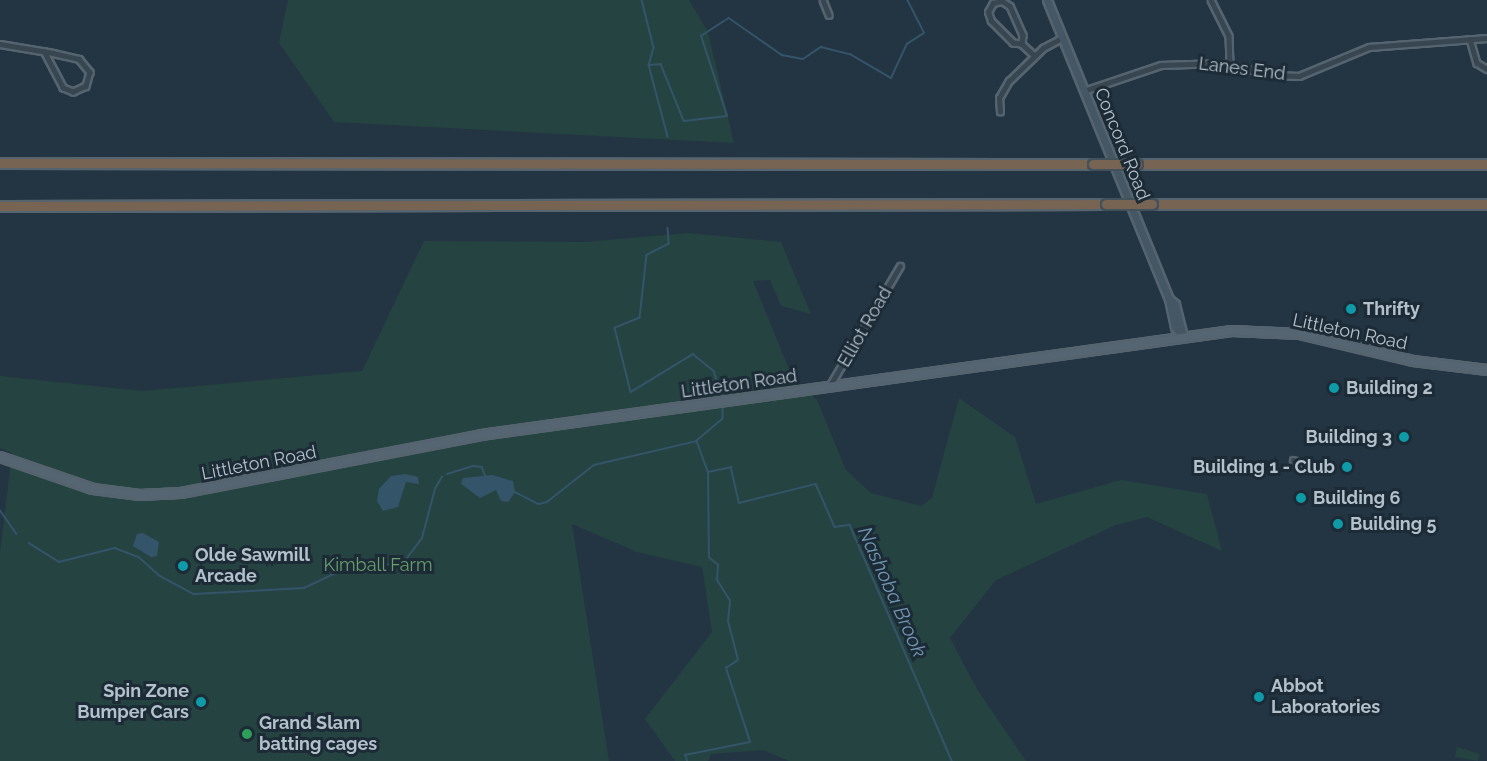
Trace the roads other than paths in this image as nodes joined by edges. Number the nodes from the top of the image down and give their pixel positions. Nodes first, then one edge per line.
1 (823, 0) edge
2 (1048, 0) edge
3 (1211, 0) edge
4 (829, 15) dead end
5 (1062, 38) junction
6 (1487, 38) edge
7 (1470, 39) junction
8 (0, 44) edge
9 (1022, 44) junction
10 (44, 52) junction
11 (1034, 55) junction
12 (1230, 64) junction
13 (1487, 69) edge
14 (1084, 91) junction
15 (1000, 112) dead end
16 (0, 163) edge
17 (1487, 164) edge
18 (1487, 204) edge
19 (0, 206) edge
20 (900, 266) dead end
21 (1183, 336) junction
22 (1487, 370) edge
23 (829, 387) junction
24 (0, 458) edge
25 (1293, 460) dead end
26 (1327, 470) dead end

1 - 4 street
2 - 5 main road, Concord Road
3 - 12 street
5 - 11 street
5 - 14 main road, Concord Road
6 - 7 street, Lanes End
7 - 12 street, Lanes End
7 - 13 street
8 - 10 street
9 - 9 street
9 - 11 street
10 - 10 street
11 - 15 street
12 - 14 street, Lanes End
14 - 21 main road, Concord Road
16 - 17 highway, bridge
18 - 19 highway, bridge
20 - 23 street, Elliot Road
21 - 22 main road, Littleton Road
21 - 23 main road, Littleton Road
23 - 24 main road, Littleton Road
25 - 26 street

